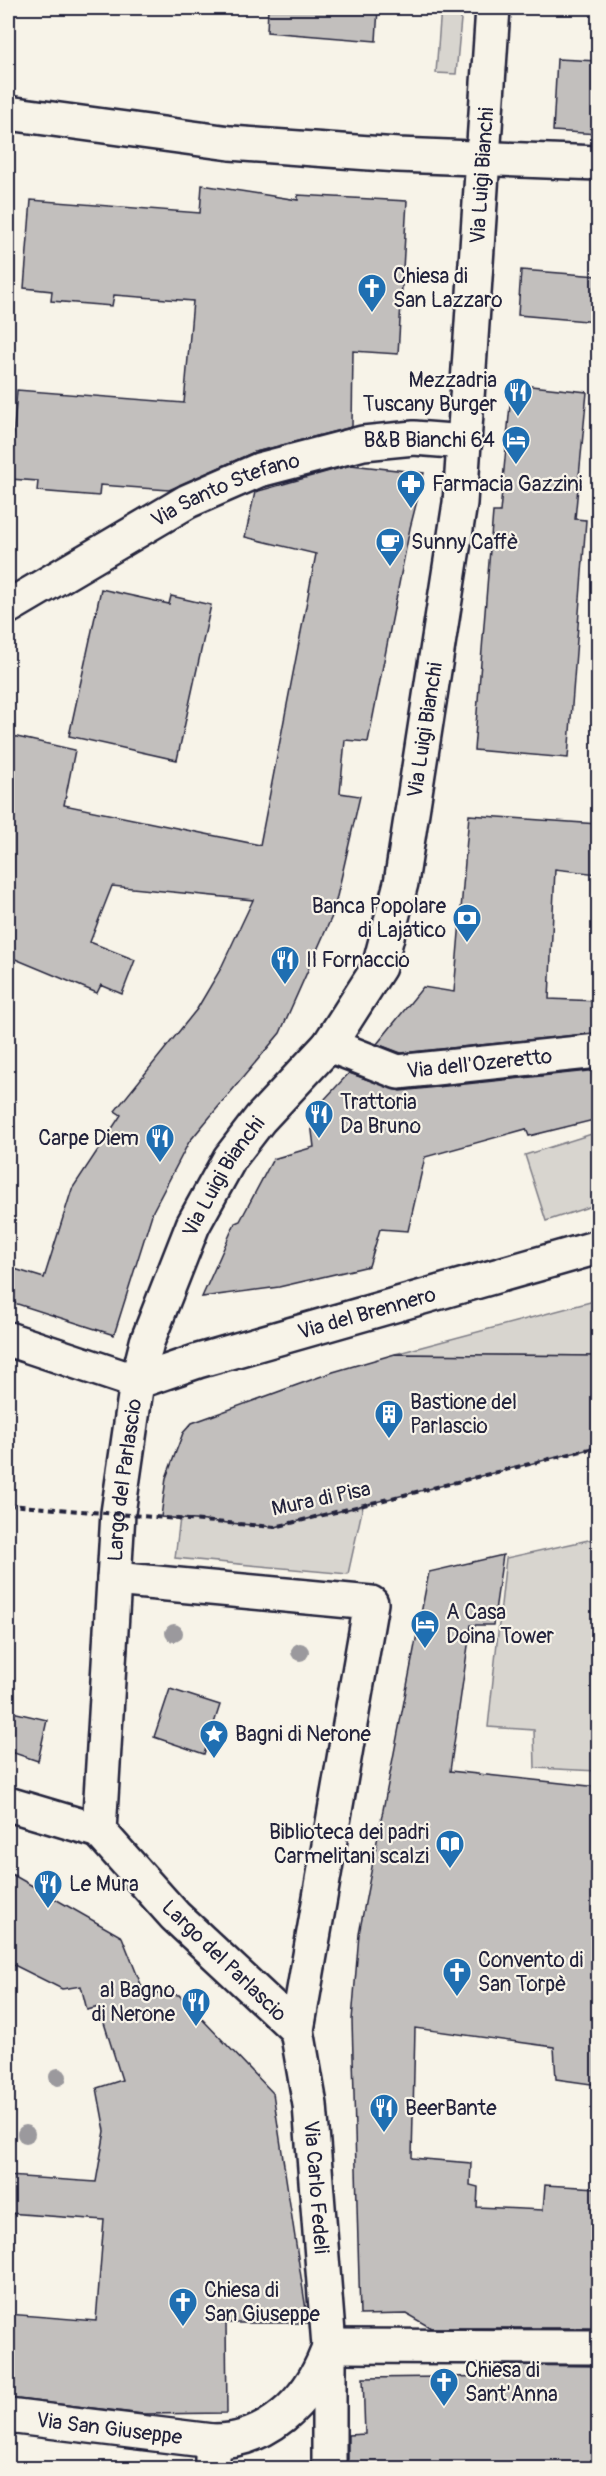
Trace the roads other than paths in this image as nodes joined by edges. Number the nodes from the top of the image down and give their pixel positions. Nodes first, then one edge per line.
1 (493, 8) edge
2 (8, 113) edge
3 (481, 160) junction
4 (598, 163) edge
5 (465, 441) junction
6 (8, 607) edge
7 (329, 1045) junction
8 (598, 1051) edge
9 (598, 1247) edge
10 (8, 1339) edge
11 (136, 1382) junction
12 (114, 1579) junction
13 (8, 1804) edge
14 (99, 1831) junction
15 (297, 2030) junction
16 (329, 2346) junction
17 (598, 2347) edge
18 (8, 2416) edge
19 (212, 2455) edge
20 (329, 2469) edge

1 - 3 street, Via Luigi Bianchi
2 - 3 street
3 - 4 street
3 - 5 street, Via Luigi Bianchi
5 - 6 street, Via Santo Stefano
5 - 7 street, Via Luigi Bianchi
7 - 8 street, Via dell'Ozeretto
7 - 11 street, Via Luigi Bianchi
9 - 11 street, Via del Brennero
10 - 11 street
11 - 12 street, Largo del Parlascio
12 - 14 street, Largo del Parlascio
12 - 15 street, Largo del Parlascio
13 - 14 street
14 - 15 street, Largo del Parlascio
15 - 16 street, Via Carlo Fedeli
16 - 17 street
16 - 19 street, Via San Giuseppe
16 - 20 street, Via Carlo Fedeli
18 - 19 street, Via San Giuseppe

